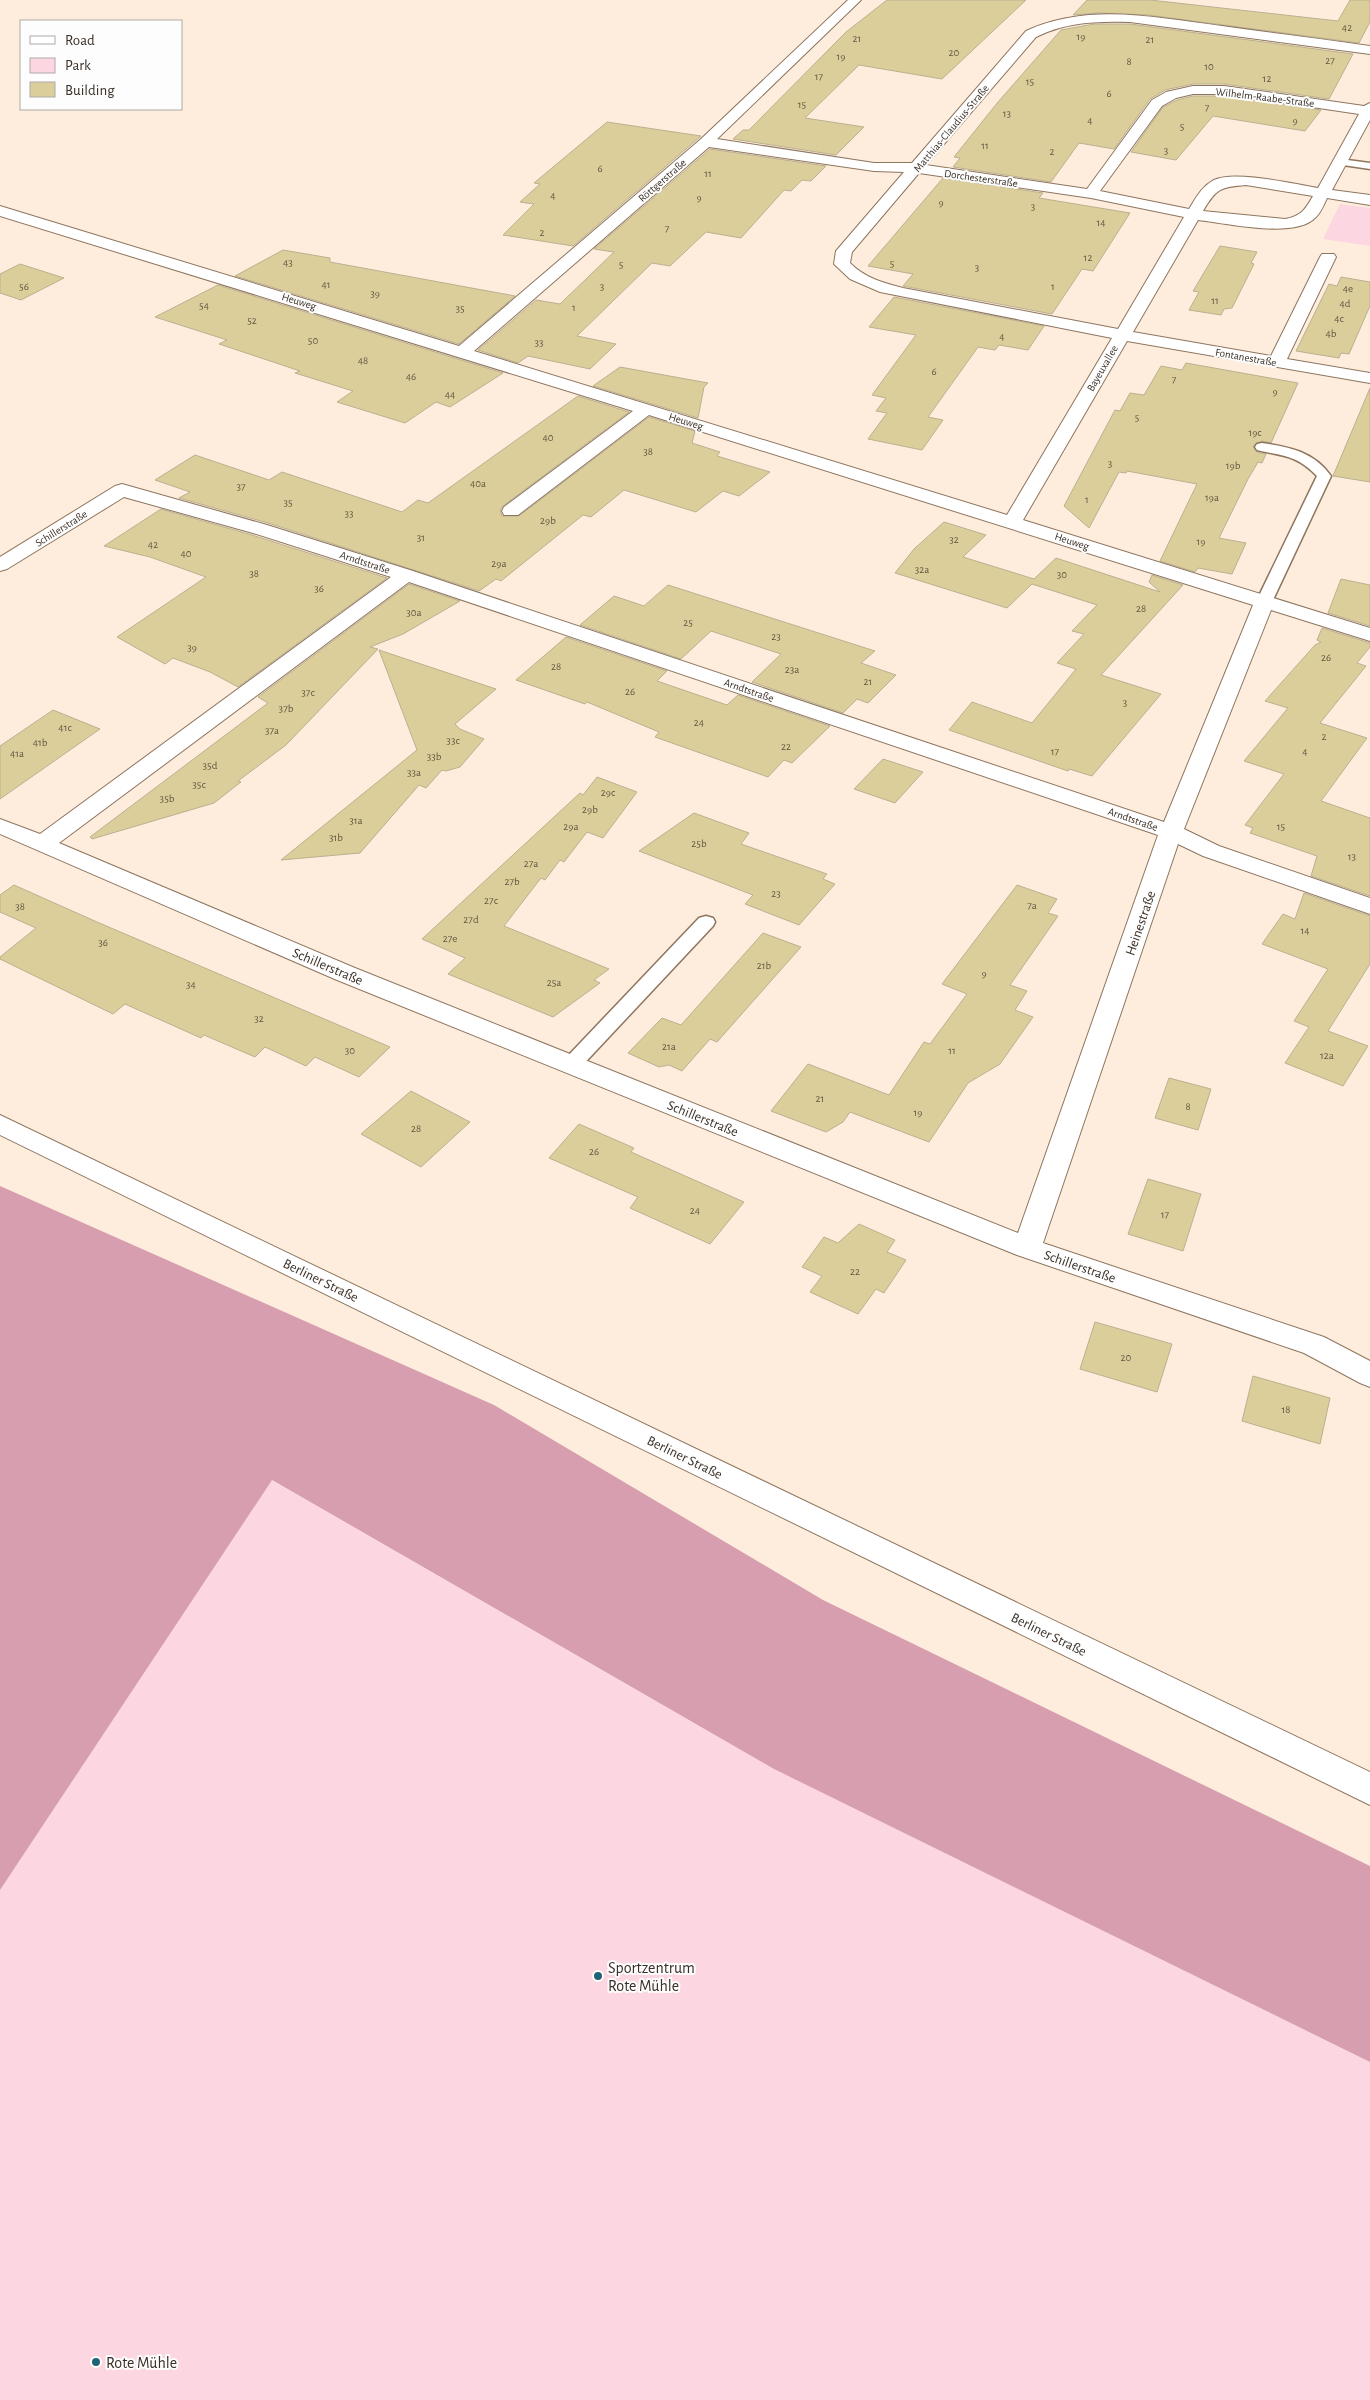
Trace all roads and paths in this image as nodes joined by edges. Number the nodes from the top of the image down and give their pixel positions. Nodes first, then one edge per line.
1 (855, 0) edge
2 (1370, 50) edge
3 (1369, 110) edge
4 (706, 142) junction
5 (1340, 162) junction
6 (1370, 166) edge
7 (917, 168) junction
8 (1323, 192) junction
9 (1091, 194) junction
10 (1370, 200) edge
11 (0, 211) edge
12 (1195, 215) junction
13 (1328, 257) dead end
14 (1121, 335) junction
15 (463, 352) junction
16 (1278, 362) junction
17 (1370, 378) edge
18 (646, 409) junction
19 (1262, 447) dead end
20 (122, 490) joint
21 (511, 511) dead end
22 (1012, 522) junction
23 (0, 565) edge
24 (406, 575) junction
25 (1264, 602) junction
26 (1370, 635) edge
27 (0, 826) edge
28 (1171, 832) junction
29 (43, 843) junction
30 (1370, 906) edge
31 (706, 922) dead end
32 (571, 1065) junction
33 (0, 1124) edge
34 (1027, 1248) junction
35 (1370, 1375) edge
36 (1370, 1789) edge

1 - 4 street, Röttgerstraße
2 - 7 street, Matthias-Claudius-Straße
3 - 5 street
3 - 9 street, Wilhelm-Raabe-Straße
4 - 7 street, Dorchesterstraße
4 - 15 street, Röttgerstraße
5 - 6 lane
5 - 8 street
7 - 9 street, Dorchesterstraße
7 - 14 street, Matthias-Claudius-Straße
8 - 10 street
8 - 12 street, Dorchesterstraße
8 - 12 street, Bayeuxallee
9 - 12 street, Dorchesterstraße
11 - 15 street, Heuweg
12 - 14 street, Bayeuxallee
13 - 16 street
14 - 16 street, Fontanestraße
14 - 22 street, Bayeuxallee
15 - 18 street, Heuweg
16 - 17 street, Fontanestraße
18 - 21 street
18 - 22 street, Heuweg
19 - 25 lane
20 - 23 street, Schillerstraße
20 - 24 street, Arndtstraße
22 - 25 street, Heuweg
24 - 28 street, Arndtstraße
24 - 29 street
25 - 26 street, Heuweg
25 - 28 street, Heinestraße
27 - 29 street, Schillerstraße
28 - 30 street, Arndtstraße
28 - 34 street, Heinestraße
29 - 32 street, Schillerstraße
31 - 32 lane
32 - 34 street, Schillerstraße
33 - 36 street, Berliner Straße
34 - 35 street, Schillerstraße

